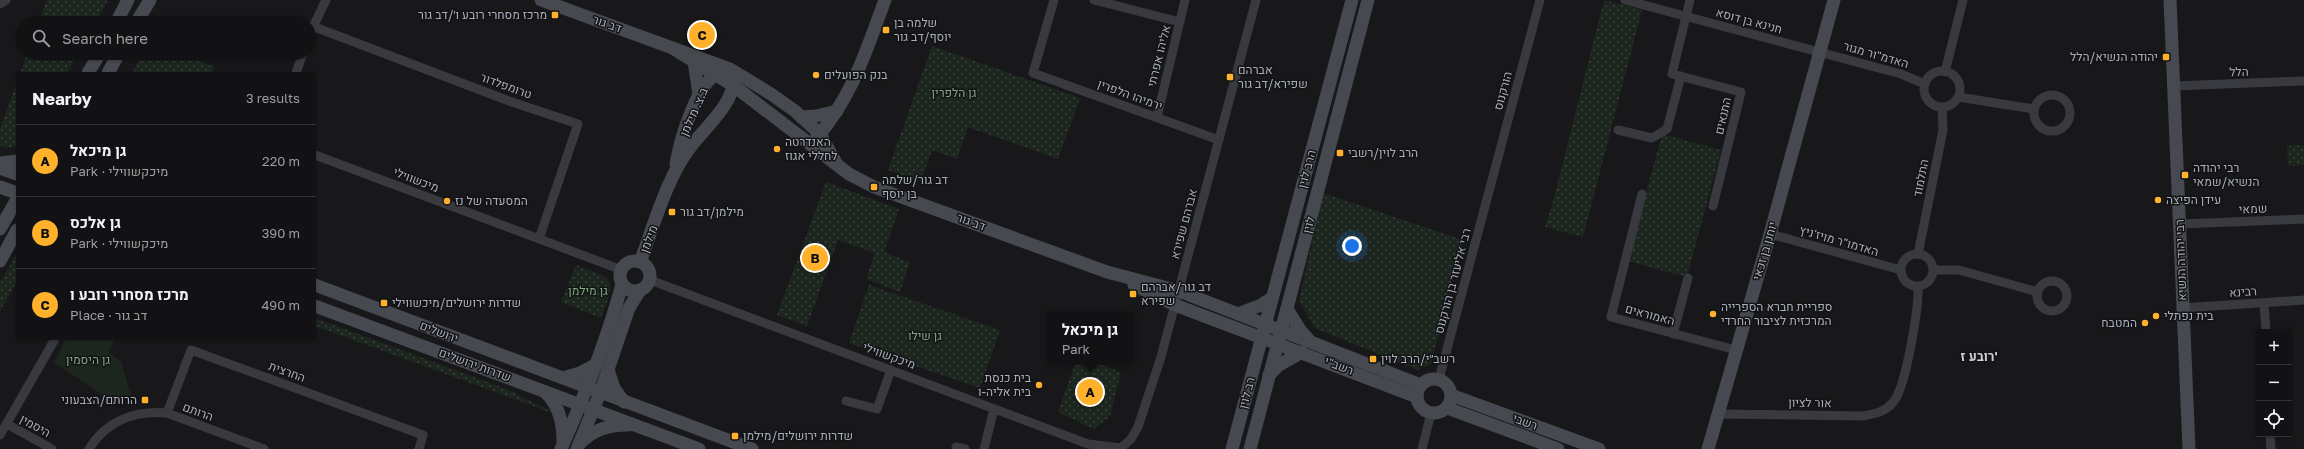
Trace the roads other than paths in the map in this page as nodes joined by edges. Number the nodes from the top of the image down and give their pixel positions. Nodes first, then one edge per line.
1 (6, 0) edge
2 (128, 0) edge
3 (150, 0) edge
4 (326, 0) edge
5 (541, 0) edge
6 (885, 0) edge
7 (1054, 0) edge
8 (1094, 0) edge
9 (1185, 0) edge
10 (1256, 0) edge
11 (1352, 0) edge
12 (1368, 0) edge
13 (1540, 0) edge
14 (1625, 0) edge
15 (1690, 0) edge
16 (1834, 0) edge
17 (1963, 0) edge
18 (2162, 0) edge
19 (2170, 0) edge
20 (2177, 0) edge
21 (0, 4) edge
22 (120, 16) edge
23 (140, 16) edge
24 (1686, 16) junction
25 (316, 19) edge
26 (1180, 22) junction
27 (2171, 22) junction
28 (316, 28) edge
29 (674, 49) junction
30 (1820, 52) junction
31 (96, 60) edge
32 (115, 60) edge
33 (301, 60) edge
34 (694, 61) junction
35 (730, 69) junction
36 (89, 72) edge
37 (109, 72) edge
38 (296, 72) edge
39 (1945, 72) junction
40 (714, 74) junction
41 (1681, 76) junction
42 (2304, 81) edge
43 (1925, 84) junction
44 (734, 86) junction
45 (2174, 86) junction
46 (699, 95) junction
47 (1958, 97) junction
48 (752, 100) junction
49 (724, 106) junction
50 (1942, 107) junction
51 (2034, 109) dead end
52 (837, 111) junction
53 (801, 117) junction
54 (1156, 117) junction
55 (1618, 130) dead end
56 (820, 134) junction
57 (1219, 140) junction
58 (810, 146) junction
59 (316, 154) edge
60 (16, 161) edge
61 (0, 163) edge
62 (838, 166) junction
63 (0, 168) edge
64 (675, 172) junction
65 (16, 174) edge
66 (0, 187) edge
67 (1490, 188) joint
68 (16, 193) edge
69 (1642, 194) dead end
70 (16, 201) edge
71 (1713, 206) dead end
72 (2304, 219) edge
73 (2180, 224) junction
74 (0, 229) edge
75 (16, 232) edge
76 (1770, 234) junction
77 (539, 239) junction
78 (1918, 254) junction
79 (0, 261) edge
80 (640, 262) junction
81 (622, 270) junction
82 (1900, 270) junction
83 (1934, 270) junction
84 (1107, 272) junction
85 (1688, 278) dead end
86 (650, 280) junction
87 (622, 284) junction
88 (316, 286) edge
89 (1918, 287) junction
90 (640, 290) junction
91 (1179, 291) junction
92 (2038, 292) dead end
93 (1272, 298) junction
94 (2304, 300) edge
95 (2264, 303) junction
96 (1175, 305) junction
97 (316, 306) edge
98 (2183, 308) junction
99 (1287, 309) junction
100 (1238, 314) junction
101 (1266, 324) junction
102 (2266, 329) edge
103 (1281, 330) junction
104 (1673, 334) junction
105 (1261, 338) junction
106 (54, 340) edge
107 (1312, 342) junction
108 (1277, 343) junction
109 (1736, 350) junction
110 (1302, 352) junction
111 (602, 367) junction
112 (891, 370) junction
113 (1268, 377) junction
114 (563, 378) junction
115 (1439, 380) junction
116 (542, 390) junction
117 (594, 390) junction
118 (1419, 391) junction
119 (1451, 395) junction
120 (846, 401) dead end
121 (624, 402) junction
122 (581, 404) junction
123 (994, 408) junction
124 (1447, 408) junction
125 (593, 410) junction
126 (167, 413) junction
127 (1431, 413) junction
128 (1718, 414) junction
129 (6, 424) junction
130 (634, 425) junction
131 (0, 435) edge
132 (2270, 437) edge
133 (562, 447) edge
134 (578, 447) edge
135 (1122, 448) joint
136 (52, 449) edge
137 (89, 449) edge
138 (264, 449) edge
139 (419, 449) edge
140 (699, 449) edge
141 (752, 449) edge
142 (984, 449) edge
143 (1232, 449) edge
144 (1250, 449) edge
145 (1422, 449) edge
146 (1558, 449) edge
147 (1599, 449) edge
148 (1708, 449) edge
149 (2189, 449) edge
150 (2271, 449) edge

1 - 21 street
2 - 22 street
3 - 23 street
4 - 25 street
5 - 29 street, דב גור
6 - 52 street
7 - 54 street, ירמיהו הלפרין
8 - 26 street
9 - 26 street, אליהו אפרתי
10 - 57 street, אברהם שפירא
11 - 93 street, הרב לוין
12 - 99 street, לוין
13 - 67 street, הורקנוס
14 - 24 street, חנינא בן דוסא
15 - 24 street
16 - 30 street, יוחנן בן זכאי
17 - 39 street
18 - 27 street
19 - 27 street, רבי יהודה הנשיא
20 - 27 street
24 - 30 street, חנינא בן דוסא
24 - 41 street
26 - 54 street, אליהו אפרתי
27 - 45 street, רבי יהודה הנשיא
28 - 77 street, טרומפלדור
29 - 34 street, דב גור
29 - 35 street, דב גור
30 - 43 street, האדמ"ור מגור
30 - 76 street, יוחנן בן זכאי
31 - 36 street
32 - 37 street
33 - 38 street
34 - 40 street, דב גור
34 - 46 street
35 - 40 street, ב.צ. מילמן
35 - 44 street
35 - 53 street, דב גור
39 - 43 street
39 - 47 street
40 - 44 street, דב גור
40 - 46 street, ב.צ. מילמן
41 - 55 street
41 - 71 street, התנאים
42 - 45 street, הלל
43 - 50 street
44 - 48 street, דב גור
44 - 49 street, ב.צ. מילמן
45 - 73 street, רבי יהודה הנשיא
46 - 64 street, ב.צ. מילמן
47 - 50 street
47 - 51 street
48 - 49 street
48 - 58 street, דב גור
49 - 64 street, ב.צ. מילמן
50 - 78 street, התלמוד
52 - 53 street
52 - 56 street
53 - 56 street, דב גור
54 - 57 street, ירמיהו הלפרין
56 - 58 street
56 - 62 street, דב גור
57 - 91 street, אברהם שפירא
58 - 62 street, דב גור
59 - 77 street, מיכשווילי
60 - 61 street
62 - 84 street, דב גור
63 - 65 street
64 - 80 street, מילמן
66 - 68 street
67 - 115 street, רבי אליעזר בן הורקנוס
69 - 104 street, האמוראים
70 - 74 street
72 - 73 street, שמאי
73 - 98 street, רבי יהודה הנשיא
75 - 79 street
76 - 82 street, האדמו"ר מויז'ניץ
76 - 109 street, יוחנן בן זכאי
77 - 81 street, מיכשווילי
78 - 82 street
78 - 83 street
80 - 81 street
80 - 86 street
81 - 87 street
82 - 89 street
83 - 89 street
83 - 92 street
84 - 91 street, דב גור
84 - 96 street, דב גור
85 - 104 street
86 - 90 street
86 - 112 street, מיכקשווילי
87 - 90 street
87 - 111 street
88 - 114 street, ירושלים
89 - 128 street, אור לציון
90 - 111 street
91 - 96 street, אברהם שפירא
91 - 100 street, דב גור
93 - 100 street
93 - 101 street, הרב לוין
94 - 95 street, רבינא
95 - 98 street, רבינא
95 - 102 street
96 - 105 street, דב גור
96 - 135 street, אברהם שפירא
97 - 116 street, שדרות ירושלים
98 - 149 street, רבי יהודה הנשיא
99 - 103 street, לוין
99 - 107 street
100 - 101 street, דב גור
101 - 103 street, דב גור
101 - 105 street, הרב לוין
103 - 107 street
103 - 108 street, לוין
104 - 109 street, האמוראים
105 - 108 street, רשב"י
105 - 143 street, רב לוין
106 - 129 street, היסמין
107 - 118 street
108 - 110 street, רשב"י
108 - 113 street, לוין
109 - 128 street, יוחנן בן זכאי
110 - 113 street
110 - 118 street, רשב"י
111 - 114 street
111 - 117 street
111 - 121 street
112 - 120 street
112 - 123 street, מיכקשווילי
113 - 144 street, לוין
114 - 117 street
115 - 118 street
115 - 119 street
116 - 122 street, שדרות ירושלים
116 - 133 street
117 - 121 street
117 - 122 street
117 - 125 street
118 - 127 street
119 - 124 street
119 - 147 street, רשבי
121 - 141 street
122 - 125 street, שדרות ירושלים
122 - 133 street
123 - 135 street, מיכקשווילי
123 - 142 street
124 - 127 street
124 - 146 street
125 - 130 street, שדרות ירושלים
125 - 134 street
126 - 137 street, הרותם
126 - 138 street, הרותם
126 - 139 street, החרצית
127 - 145 street
128 - 148 street, יוחנן בן זכאי
129 - 131 street, היסמין
129 - 136 street, היסמין
130 - 134 street
130 - 140 street
132 - 150 street

